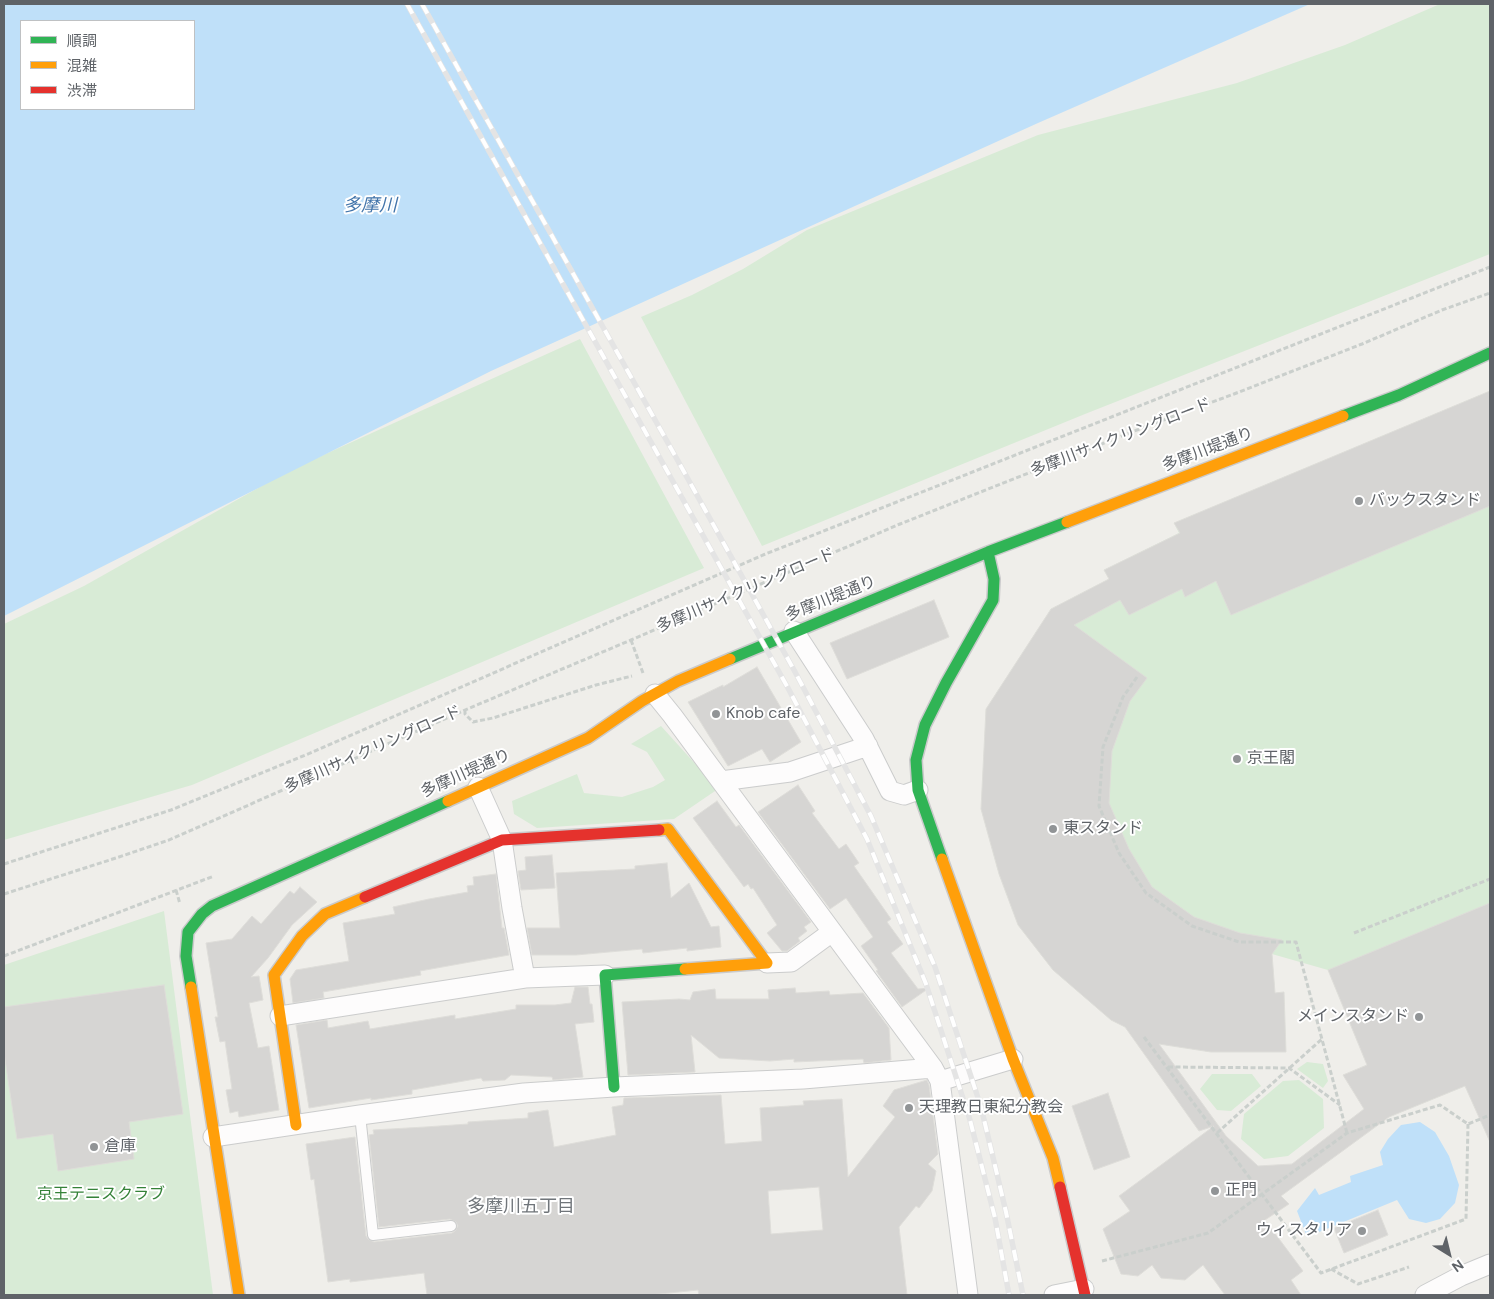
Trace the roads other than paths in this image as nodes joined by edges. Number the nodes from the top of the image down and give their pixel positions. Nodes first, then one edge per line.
1 (1490, 353) edge
2 (988, 552) junction
3 (794, 631) junction
4 (655, 694) junction
5 (868, 746) junction
6 (721, 781) junction
7 (478, 787) junction
8 (918, 790) junction
9 (502, 840) junction
10 (832, 932) junction
11 (767, 963) junction
12 (605, 975) junction
13 (524, 978) junction
14 (280, 1016) junction
15 (1013, 1059) junction
16 (936, 1074) junction
17 (614, 1087) junction
18 (360, 1115) junction
19 (296, 1125) junction
20 (213, 1137) junction
21 (451, 1226) dead end
22 (1490, 1264) edge
23 (1085, 1292) edge
24 (239, 1295) edge
25 (968, 1295) edge
26 (1054, 1295) edge
27 (1425, 1295) edge

1 - 2 street, 多摩川堤通り
2 - 3 street, 多摩川堤通り
2 - 8 street
3 - 4 street, 多摩川堤通り
3 - 5 street
4 - 6 street
4 - 7 street, 多摩川堤通り
5 - 6 street
5 - 8 street
6 - 10 street
7 - 9 street
7 - 20 street, 多摩川堤通り
8 - 15 street
9 - 11 street
9 - 13 street
9 - 14 street
10 - 11 street
10 - 16 street
11 - 12 street
12 - 13 street
12 - 17 street
13 - 14 street
14 - 19 street
15 - 16 street
15 - 23 street
16 - 17 street
16 - 25 street
17 - 18 street
18 - 19 street
18 - 21 lane
19 - 20 street
20 - 24 street
22 - 27 street
23 - 26 street

